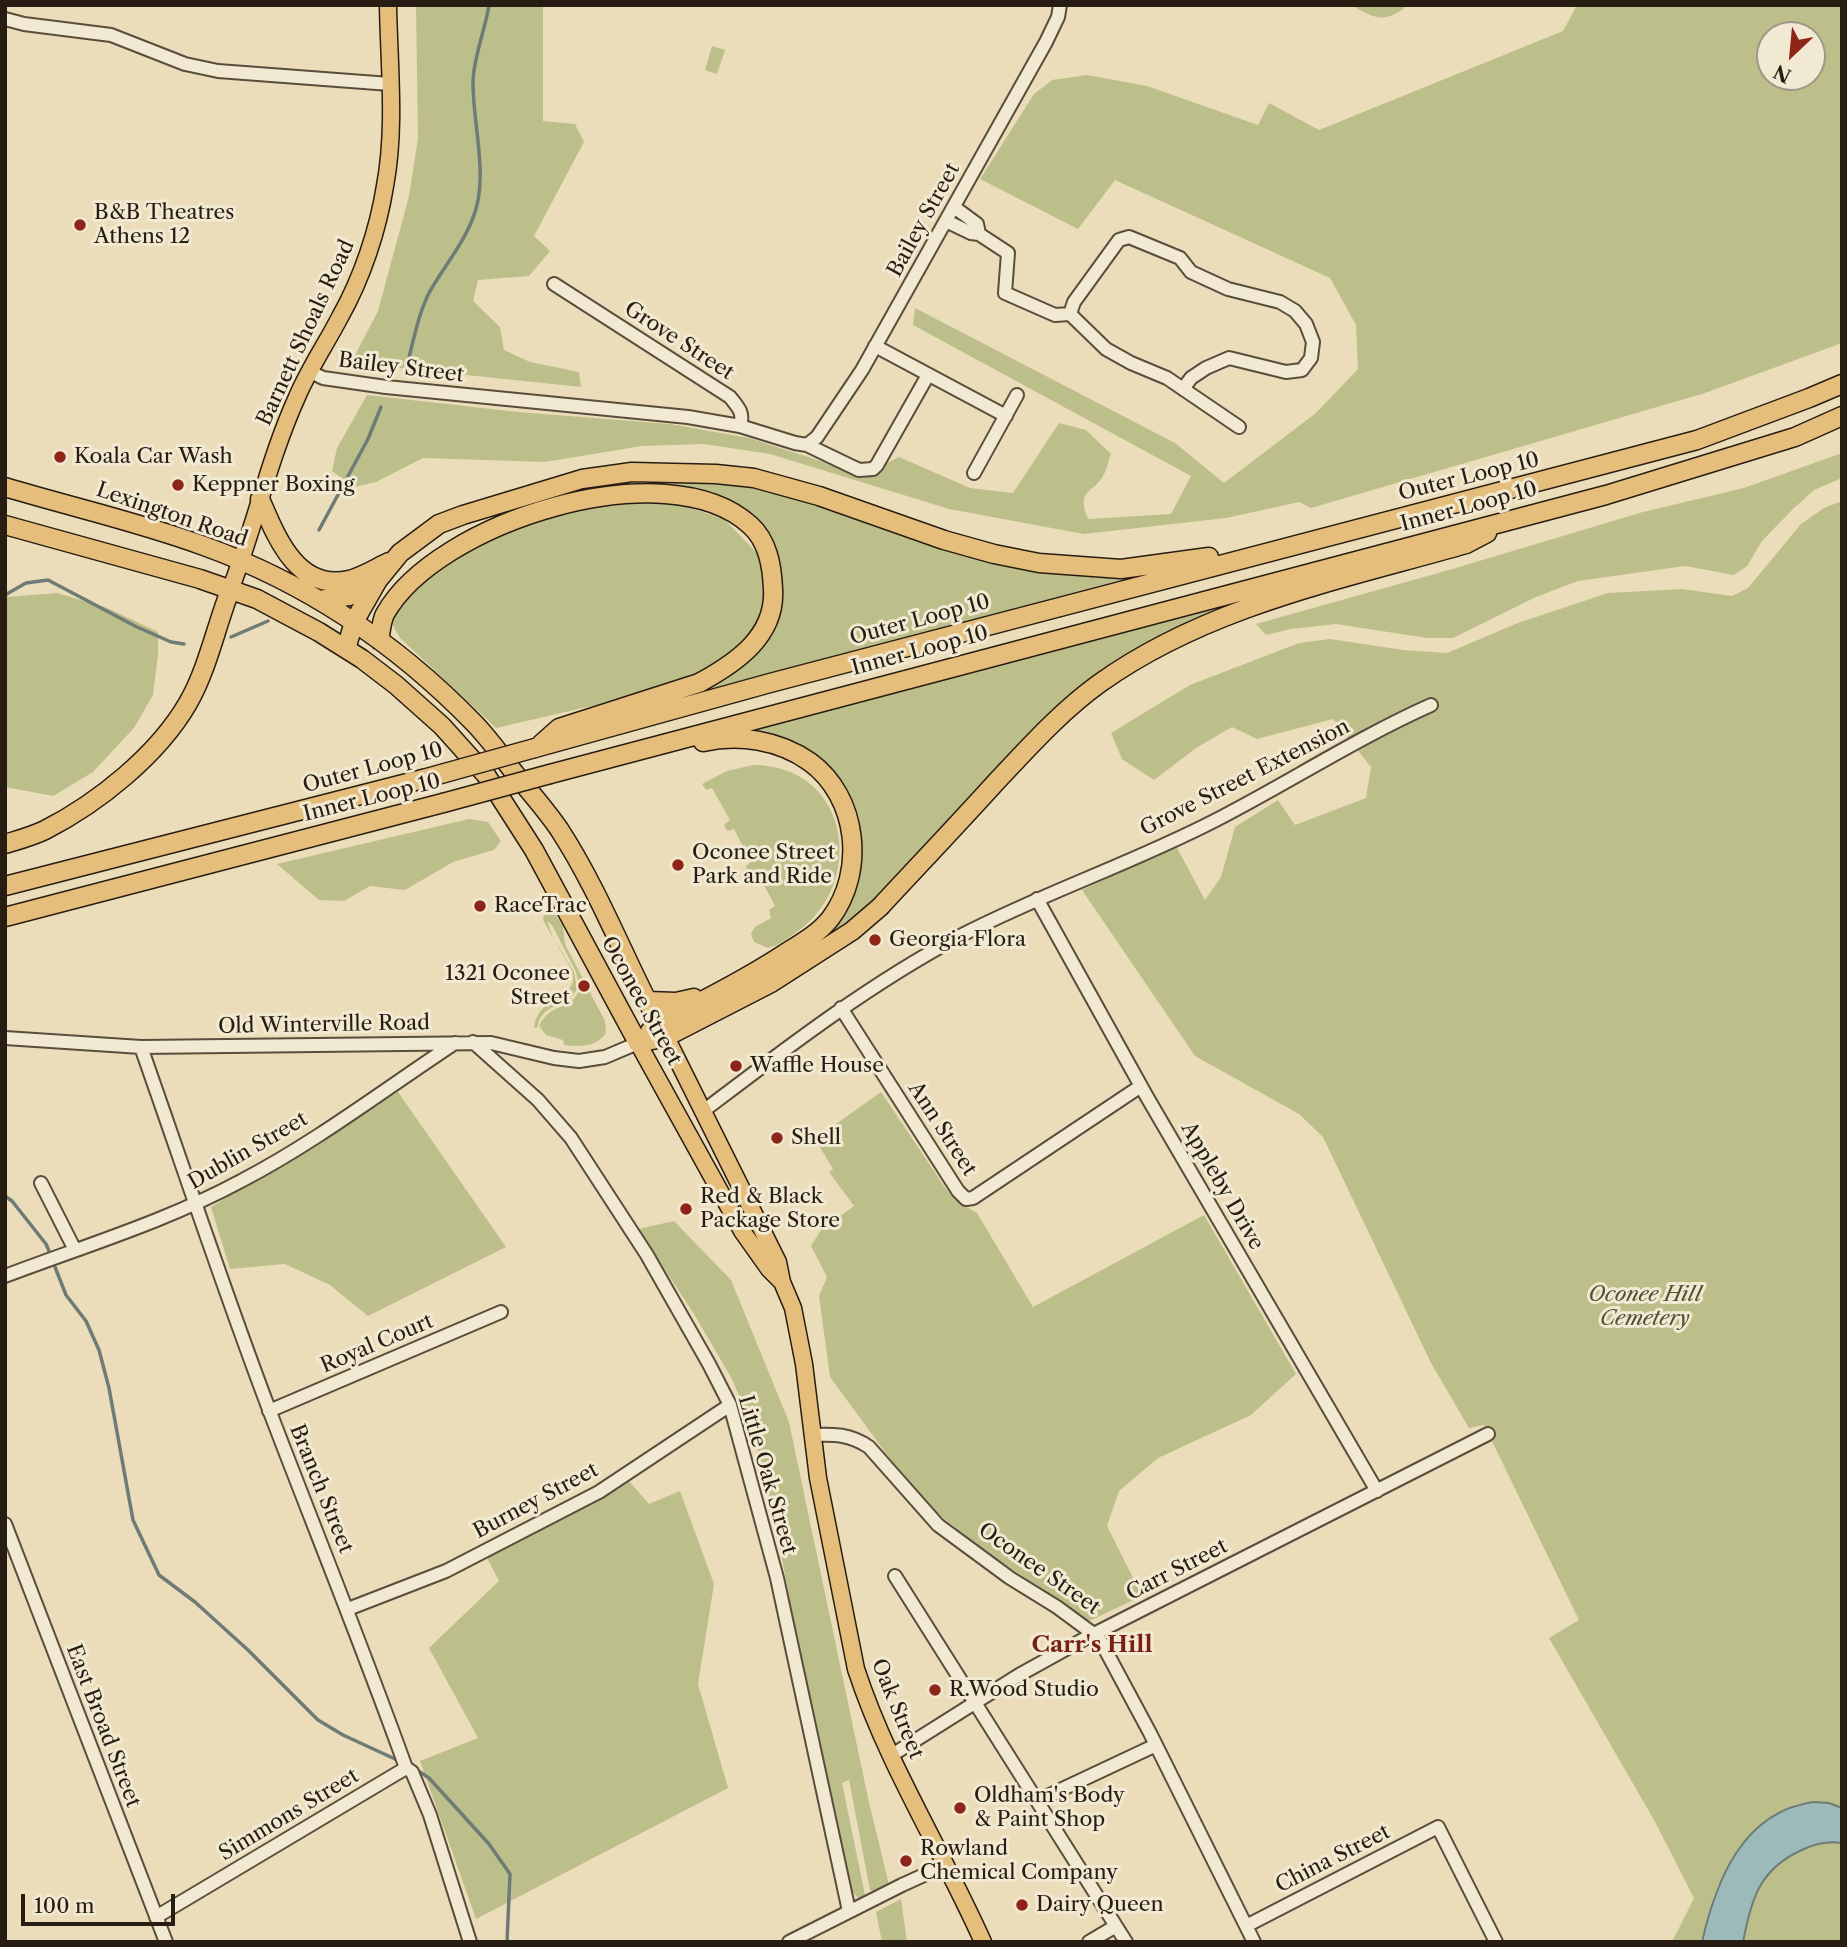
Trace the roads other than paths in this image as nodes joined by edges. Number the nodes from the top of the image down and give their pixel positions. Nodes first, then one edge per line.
1 (388, 5) edge
2 (1060, 5) edge
3 (5, 19) edge
4 (390, 84) junction
5 (954, 207) junction
6 (946, 221) junction
7 (979, 234) junction
8 (554, 284) dead end
9 (1070, 314) junction
10 (875, 346) junction
11 (309, 371) junction
12 (928, 375) junction
13 (1842, 384) edge
14 (1183, 389) junction
15 (1017, 395) dead end
16 (1006, 416) junction
17 (1842, 416) edge
18 (740, 426) junction
19 (1239, 427) dead end
20 (807, 445) junction
21 (974, 473) dead end
22 (5, 487) edge
23 (258, 507) junction
24 (1512, 520) junction
25 (5, 525) edge
26 (1264, 553) junction
27 (392, 561) junction
28 (241, 562) junction
29 (377, 580) junction
30 (231, 588) junction
31 (312, 596) junction
32 (354, 622) junction
33 (379, 640) junction
34 (346, 649) junction
35 (1431, 705) dead end
36 (651, 745) junction
37 (535, 748) junction
38 (5, 844) edge
39 (5, 886) edge
40 (1037, 900) junction
41 (5, 917) edge
42 (711, 996) junction
43 (648, 1001) junction
44 (841, 1008) junction
45 (662, 1030) junction
46 (5, 1038) edge
47 (455, 1042) junction
48 (473, 1042) junction
49 (638, 1043) junction
50 (141, 1047) junction
51 (1141, 1086) junction
52 (702, 1112) junction
53 (41, 1183) dead end
54 (195, 1204) junction
55 (75, 1250) junction
56 (5, 1276) edge
57 (782, 1282) junction
58 (501, 1312) dead end
59 (730, 1405) junction
60 (269, 1411) junction
61 (1488, 1434) dead end
62 (812, 1435) junction
63 (1377, 1491) junction
64 (6, 1526) edge
65 (895, 1576) dead end
66 (348, 1609) junction
67 (1094, 1634) junction
68 (975, 1702) junction
69 (1156, 1745) junction
70 (892, 1755) junction
71 (406, 1768) junction
72 (1037, 1801) junction
73 (946, 1865) junction
74 (849, 1911) junction
75 (156, 1917) junction
76 (1116, 1926) junction
77 (1246, 1926) junction
78 (166, 1942) edge
79 (470, 1942) edge
80 (789, 1942) edge
81 (983, 1942) edge
82 (1089, 1942) edge
83 (1126, 1942) edge
84 (1254, 1942) edge
85 (1496, 1942) edge

1 - 4 main road, Barnett Shoals Road
2 - 5 street, Bailey Street
3 - 4 street
4 - 11 main road, Barnett Shoals Road
5 - 6 street, Bailey Street
5 - 7 street
6 - 7 street
6 - 10 street, Bailey Street
7 - 9 street
8 - 18 street, Grove Street
9 - 14 street
9 - 14 street
10 - 12 street
10 - 20 street, Bailey Street
11 - 18 street, Bailey Street
11 - 23 main road, Barnett Shoals Road
12 - 16 street
12 - 20 street
13 - 26 highway, Outer Loop 10
14 - 19 street
15 - 16 street
16 - 21 street
17 - 24 highway, Inner Loop 10
18 - 20 street
22 - 28 highway, Lexington Road
23 - 27 highway
23 - 28 main road, Barnett Shoals Road
23 - 31 highway
24 - 36 highway, Inner Loop 10
24 - 45 highway
25 - 30 highway
26 - 27 highway
26 - 37 highway, Outer Loop 10
27 - 29 highway
28 - 30 main road, Barnett Shoals Road
28 - 31 highway, Lexington Road
29 - 31 highway
29 - 32 highway
30 - 34 highway, Oconee Street
30 - 38 highway
31 - 32 highway, Oconee Street
32 - 33 highway, Oconee Street
32 - 34 highway
33 - 37 highway
33 - 43 highway, Oconee Street
34 - 49 highway, Oconee Street
35 - 40 street, Grove Street Extension
36 - 41 highway, Inner Loop 10, bridge
36 - 42 highway
37 - 39 highway, Outer Loop 10, bridge
40 - 44 street
40 - 51 street, Appleby Drive
42 - 43 highway
42 - 45 highway
43 - 45 highway, Oconee Street
44 - 51 street, Ann Street
44 - 52 street
45 - 49 highway
45 - 52 main road, Oconee Street
46 - 50 street, Old Winterville Road
47 - 48 street, Old Winterville Road
47 - 50 street, Old Winterville Road
47 - 54 street, Dublin Street
48 - 49 street, Old Winterville Road
48 - 59 street, Little Oak Street
49 - 57 main road, Oconee Street
50 - 54 street, Branch Street
51 - 63 street, Appleby Drive
52 - 57 main road, Oconee Street
53 - 55 street
54 - 55 street, Dublin Street
54 - 60 street, Branch Street
55 - 56 street, Dublin Street
57 - 62 main road, Oconee Street
58 - 60 street, Royal Court
59 - 66 street, Burney Street
59 - 74 street, Little Oak Street
60 - 66 street, Branch Street
61 - 63 street, Carr Street
62 - 67 street, Oconee Street
62 - 70 main road, Oak Street
63 - 67 street, Carr Street
64 - 75 street, East Broad Street
65 - 68 street
66 - 71 street, Branch Street
67 - 68 street, Carr Street
67 - 69 street, Oconee Street
68 - 70 street, Carr Street
68 - 72 street
69 - 72 street
69 - 77 street, Oconee Street
70 - 73 main road, Oak Street
71 - 75 street, Simmons Street
71 - 79 street, Branch Street
72 - 76 street
73 - 74 street
73 - 81 main road, Oak Street
74 - 80 street
75 - 78 street, East Broad Street
76 - 82 street
76 - 83 street
77 - 84 street, Oconee Street
77 - 85 street, China Street

